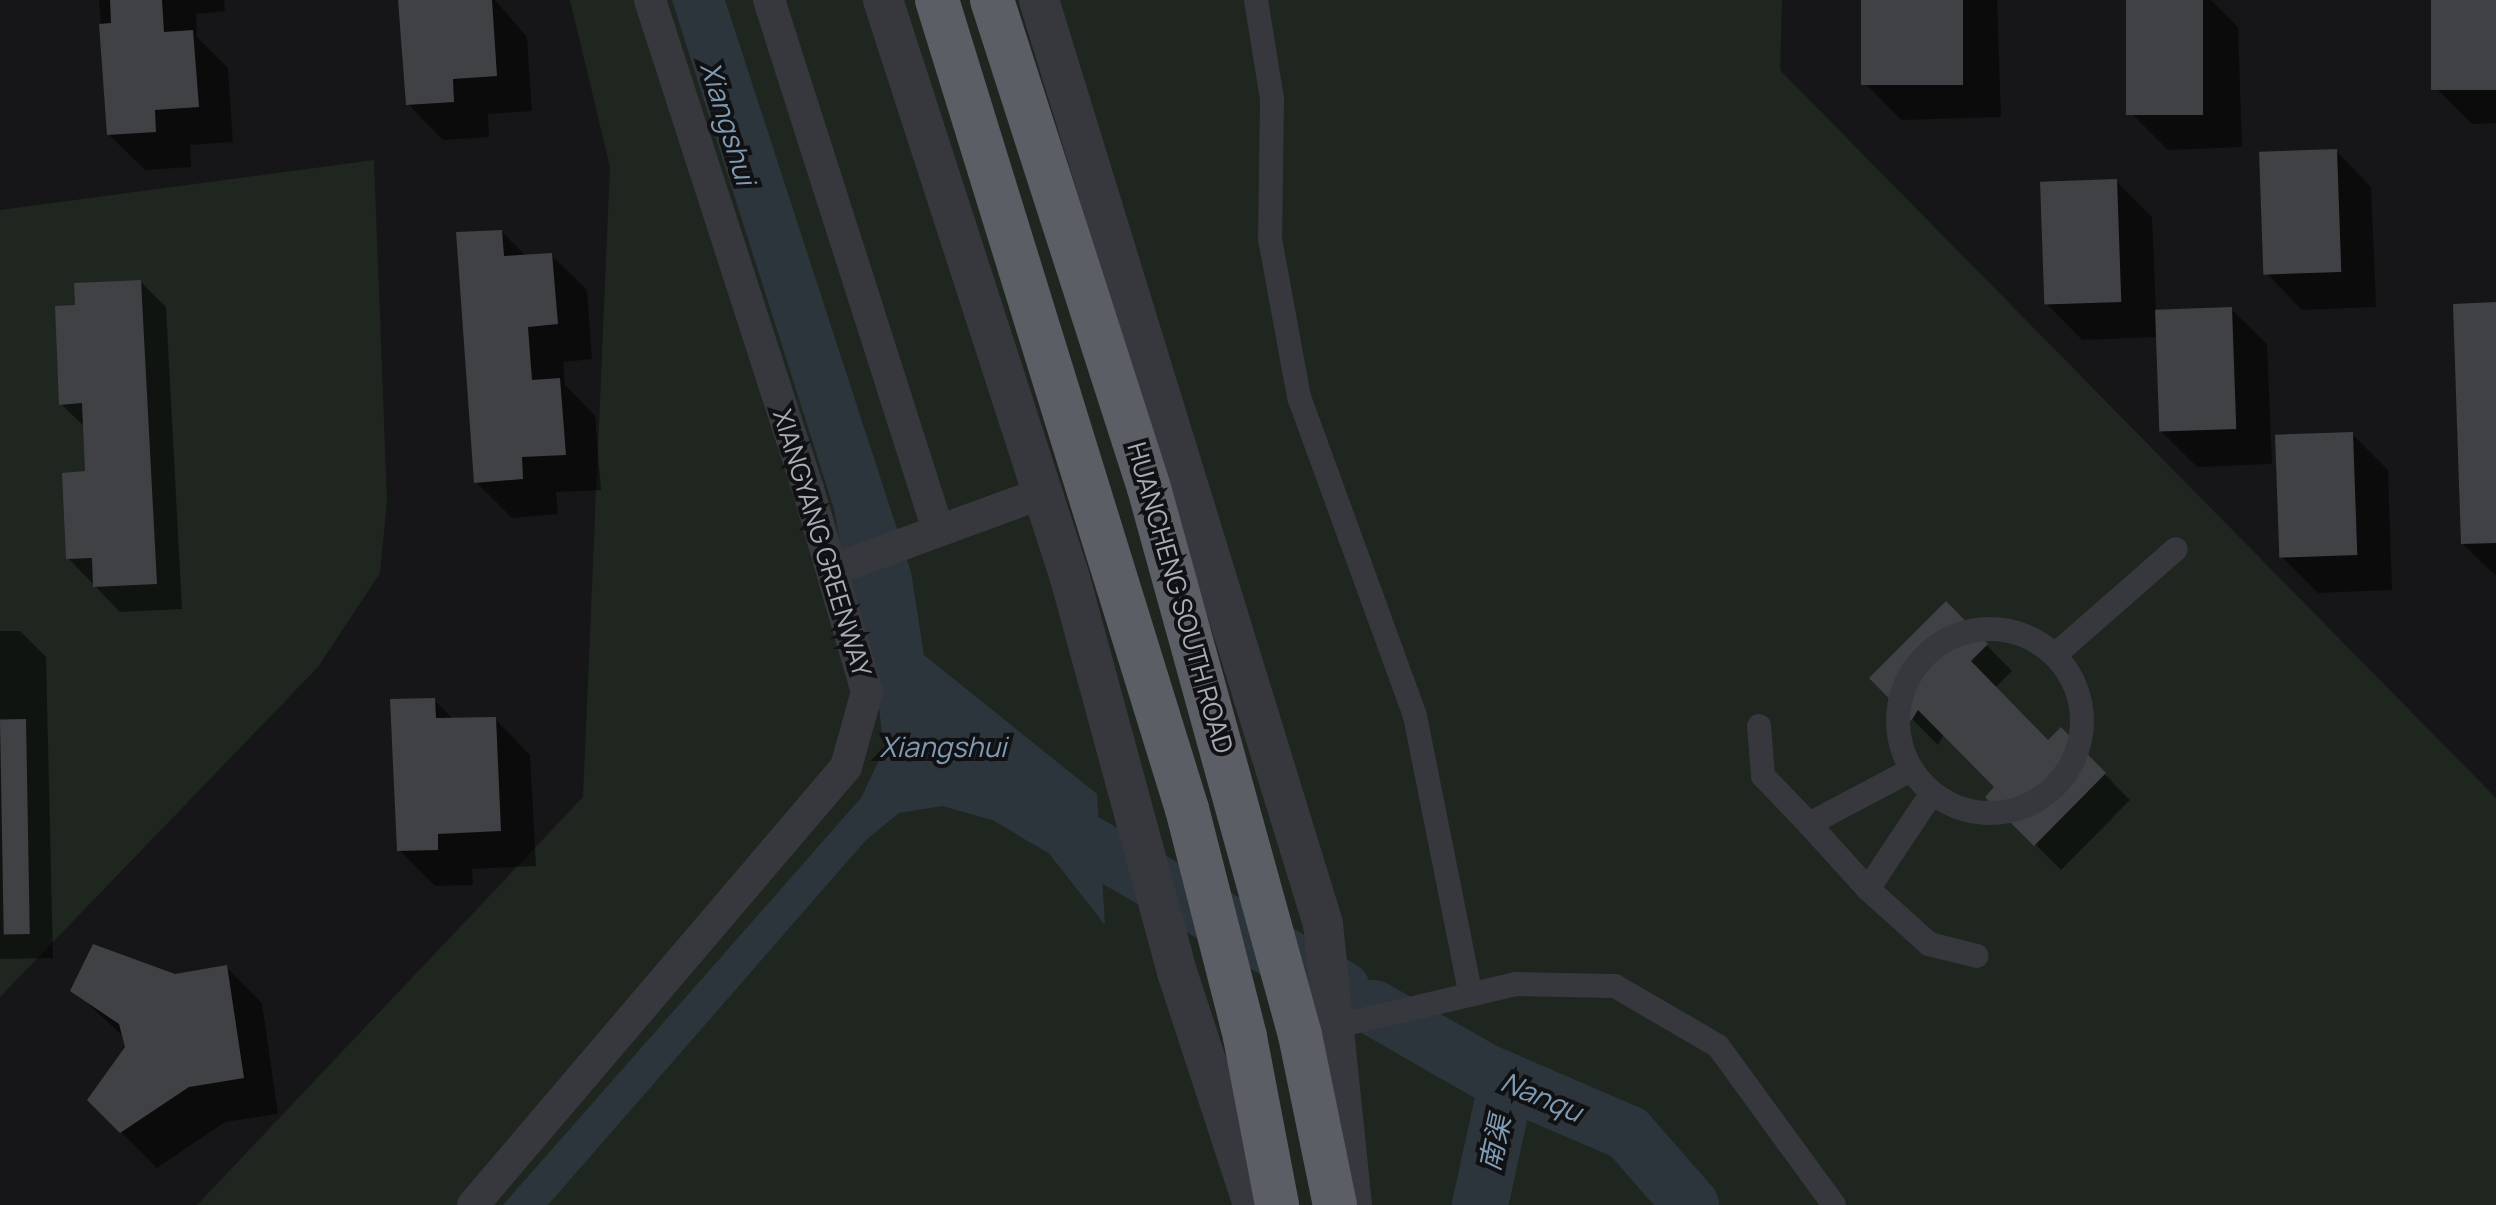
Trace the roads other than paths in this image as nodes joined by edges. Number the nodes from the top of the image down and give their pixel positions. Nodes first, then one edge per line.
1 (650, 0) edge
2 (769, 0) edge
3 (883, 0) edge
4 (937, 0) edge
5 (992, 0) edge
6 (1039, 0) edge
7 (1256, 0) edge
8 (1042, 493) junction
9 (931, 533) junction
10 (2176, 549) dead end
11 (833, 570) junction
12 (2056, 654) junction
13 (1759, 726) dead end
14 (1911, 770) junction
15 (1932, 793) junction
16 (1809, 824) junction
17 (1868, 889) junction
18 (1977, 956) dead end
19 (1470, 992) junction
20 (1319, 1030) junction
21 (473, 1205) edge
22 (1253, 1205) edge
23 (1277, 1205) edge
24 (1335, 1205) edge
25 (1352, 1205) edge
26 (1834, 1205) edge

1 - 11 street, XIANGYANG GREENWAY
2 - 9 street
3 - 8 street
4 - 23 highway, HUANCHENG SOUTH ROAD
5 - 20 highway, HUANCHENG SOUTH ROAD
6 - 20 street
7 - 19 street
8 - 9 street
8 - 22 street
9 - 11 street
10 - 12 street
11 - 21 street, XIANGYANG GREENWAY
12 - 14 street
12 - 15 street
13 - 16 street
14 - 15 street
14 - 16 street
15 - 17 street
16 - 17 street
17 - 18 street
19 - 20 street
19 - 26 street
20 - 24 highway, HUANCHENG SOUTH ROAD
20 - 25 street

